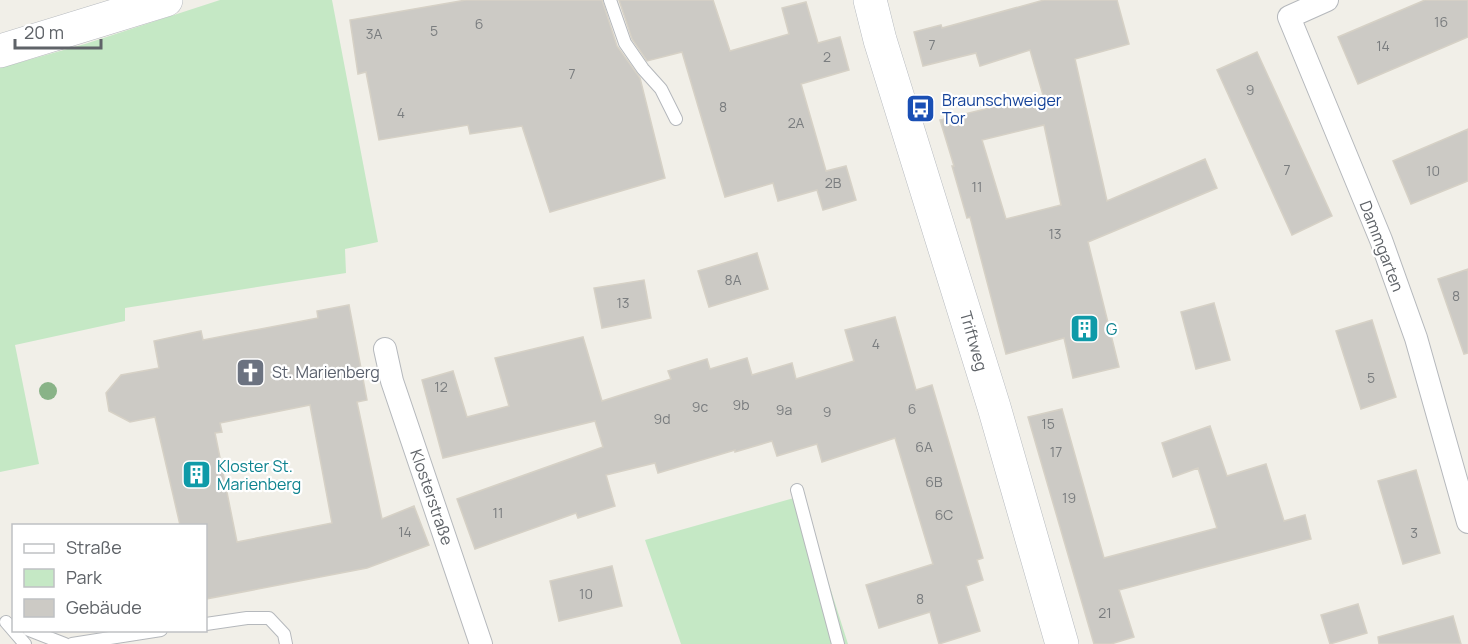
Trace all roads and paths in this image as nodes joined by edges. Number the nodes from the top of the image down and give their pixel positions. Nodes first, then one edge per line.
1 (166, 0) edge
2 (610, 0) edge
3 (857, 0) edge
4 (870, 0) edge
5 (1327, 0) edge
6 (880, 40) junction
7 (0, 51) edge
8 (676, 119) dead end
9 (384, 349) dead end
10 (797, 490) dead end
11 (1468, 522) edge
12 (207, 624) edge
13 (15, 632) edge
14 (34, 632) edge
15 (148, 632) edge
16 (25, 644) edge
17 (65, 644) edge
18 (72, 644) edge
19 (286, 644) edge
20 (481, 644) edge
21 (838, 644) edge
22 (1062, 644) edge

1 - 7 main road
2 - 8 lane
3 - 6 main road, Triftweg
4 - 6 main road, Triftweg
5 - 11 street, Dammgarten
6 - 22 main road, Triftweg
9 - 20 street, Klosterstraße
10 - 21 lane
12 - 19 lane
13 - 16 lane
14 - 17 lane
15 - 18 lane

